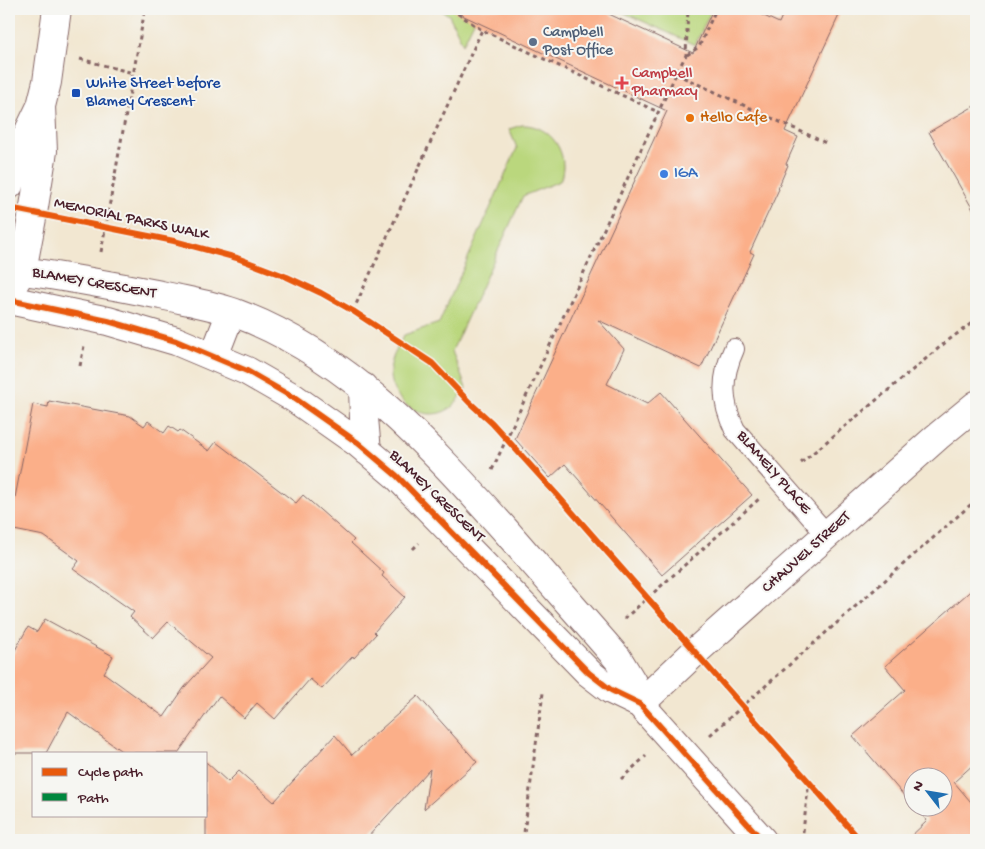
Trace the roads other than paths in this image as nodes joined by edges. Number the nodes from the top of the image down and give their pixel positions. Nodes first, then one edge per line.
1 (58, 9) edge
2 (42, 106) junction
3 (9, 185) edge
4 (13, 277) edge
5 (9, 300) edge
6 (231, 312) junction
7 (734, 349) dead end
8 (214, 356) junction
9 (363, 387) junction
10 (976, 404) edge
11 (425, 444) junction
12 (371, 454) junction
13 (499, 524) junction
14 (827, 535) junction
15 (472, 552) junction
16 (640, 704) junction
17 (762, 840) edge

1 - 2 street
2 - 3 street
2 - 4 street
4 - 6 street, BLAMEY CRESCENT
5 - 8 street, BLAMEY CRESCENT
6 - 8 street
6 - 9 street, BLAMEY CRESCENT
7 - 14 lane, BLAMELY PLACE
8 - 12 street, BLAMEY CRESCENT
9 - 11 street, BLAMEY CRESCENT
9 - 12 street
10 - 14 street, CHAUVEL STREET
11 - 12 street
11 - 13 street, BLAMEY CRESCENT
12 - 15 street, BLAMEY CRESCENT
13 - 15 street
13 - 16 street, BLAMEY CRESCENT
14 - 16 street, CHAUVEL STREET
15 - 16 street, BLAMEY CRESCENT
16 - 17 street, BLAMEY CRESCENT

